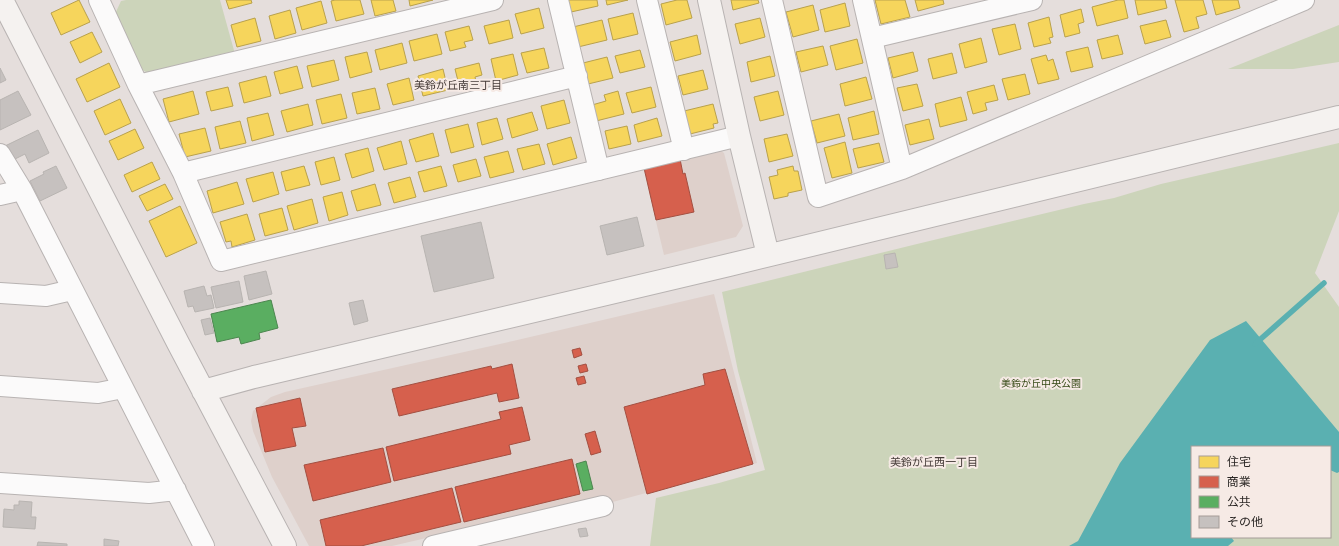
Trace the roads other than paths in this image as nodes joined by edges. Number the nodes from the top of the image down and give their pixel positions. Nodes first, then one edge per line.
1 (2, 0) edge
2 (99, 0) edge
3 (493, 0) edge
4 (558, 0) edge
5 (647, 0) edge
6 (709, 0) edge
7 (772, 0) edge
8 (863, 0) edge
9 (1032, 0) edge
10 (1304, 0) edge
11 (872, 38) junction
12 (577, 76) junction
13 (138, 85) junction
14 (1339, 118) edge
15 (739, 136) junction
16 (684, 150) junction
17 (0, 154) edge
18 (902, 169) junction
19 (600, 170) junction
20 (183, 174) junction
21 (22, 190) junction
22 (0, 195) edge
23 (768, 255) junction
24 (72, 290) junction
25 (0, 293) edge
26 (0, 386) edge
27 (123, 388) junction
28 (203, 391) junction
29 (0, 482) edge
30 (176, 490) junction
31 (603, 506) dead end
32 (204, 546) edge
33 (285, 546) edge
34 (432, 546) edge

1 - 28 street
2 - 13 street
3 - 13 street
4 - 12 street
5 - 16 street
6 - 15 street
7 - 18 street
8 - 11 street
9 - 11 street
10 - 18 street
11 - 18 street
12 - 19 street
12 - 20 street
13 - 20 street
14 - 23 street
15 - 16 street
15 - 23 street
16 - 19 street
17 - 21 street
19 - 20 street
21 - 22 street
21 - 24 street
23 - 28 street
24 - 25 street
24 - 27 street
26 - 27 street
27 - 30 street
28 - 33 street
29 - 30 street
30 - 32 street
31 - 34 street

